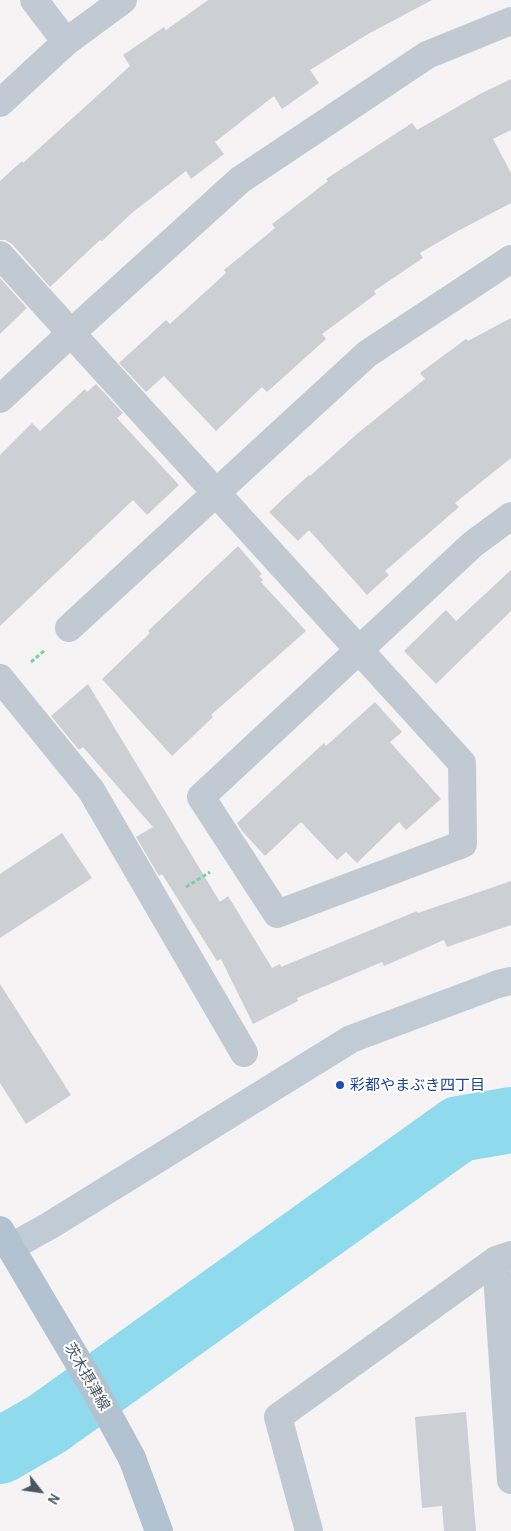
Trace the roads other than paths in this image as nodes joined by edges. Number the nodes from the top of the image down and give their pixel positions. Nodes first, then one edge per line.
1 (34, 0) edge
2 (123, 0) edge
3 (511, 21) edge
4 (66, 42) junction
5 (0, 103) edge
6 (0, 255) edge
7 (511, 259) edge
8 (71, 333) junction
9 (0, 400) edge
10 (216, 493) junction
11 (511, 516) edge
12 (69, 628) road end
13 (359, 650) junction
14 (3, 682) edge
15 (511, 981) edge
16 (244, 1053) dead end
17 (5, 1239) edge
18 (503, 1258) edge
19 (511, 1480) edge
20 (159, 1531) edge
21 (309, 1531) edge

1 - 4 street
2 - 4 street
3 - 8 street
4 - 5 street
6 - 8 street
7 - 10 street
8 - 9 street
8 - 10 street
10 - 12 street
10 - 13 street
11 - 13 street
13 - 13 street
14 - 16 street
15 - 17 street
17 - 20 main road, 茨木摂津線
18 - 19 street
18 - 21 street

